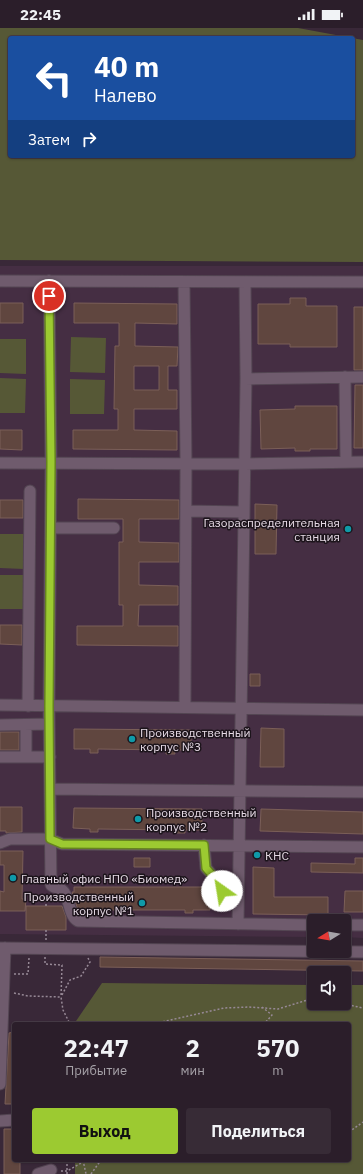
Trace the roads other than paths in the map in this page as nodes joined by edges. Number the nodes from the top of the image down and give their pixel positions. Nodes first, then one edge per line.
1 (0, 281) edge
2 (49, 281) junction
3 (184, 282) junction
4 (245, 282) junction
5 (363, 282) edge
6 (345, 376) junction
7 (363, 377) edge
8 (246, 379) junction
9 (0, 462) edge
10 (51, 462) junction
11 (346, 462) junction
12 (363, 462) edge
13 (186, 463) junction
14 (245, 464) junction
15 (30, 491) dead end
16 (186, 511) junction
17 (244, 512) junction
18 (51, 528) junction
19 (114, 528) dead end
20 (0, 705) edge
21 (28, 706) junction
22 (49, 706) junction
23 (185, 706) junction
24 (241, 708) junction
25 (363, 710) edge
26 (49, 724) junction
27 (0, 725) edge
28 (26, 725) junction
29 (0, 757) edge
30 (26, 757) junction
31 (50, 757) junction
32 (50, 789) junction
33 (239, 790) junction
34 (363, 792) edge
35 (50, 839) junction
36 (0, 843) edge
37 (204, 845) junction
38 (239, 846) junction
39 (363, 847) edge
40 (238, 896) junction
41 (238, 924) junction
42 (307, 925) edge
43 (351, 925) edge
44 (363, 925) edge
45 (3, 948) edge
46 (363, 952) edge
47 (0, 1084) edge
48 (12, 1120) edge
49 (0, 1121) edge
50 (51, 1170) road end
51 (38, 1174) edge

1 - 2 lane
2 - 3 lane
2 - 10 lane
3 - 4 lane
3 - 13 lane
4 - 5 lane
4 - 8 lane
6 - 7 lane
6 - 8 lane
6 - 11 lane
8 - 14 lane
9 - 10 lane
10 - 13 lane
10 - 18 lane
11 - 12 lane
11 - 14 lane
13 - 14 lane
13 - 16 lane
14 - 17 lane
15 - 21 lane
16 - 17 lane
16 - 23 lane
17 - 24 lane
18 - 19 lane
18 - 22 lane
20 - 21 lane
21 - 22 lane
22 - 23 lane
22 - 26 lane
23 - 24 lane
24 - 25 lane
24 - 33 lane
26 - 28 lane
26 - 31 lane
27 - 28 lane
28 - 30 lane
29 - 30 lane
30 - 31 lane
31 - 32 lane
32 - 33 lane
32 - 35 lane
33 - 34 lane
33 - 38 lane
35 - 36 lane
35 - 37 lane
35 - 41 lane
37 - 38 lane
37 - 40 lane
38 - 39 lane
38 - 40 lane
40 - 41 lane
41 - 42 lane
43 - 44 lane
45 - 46 lane
45 - 47 lane
48 - 49 lane
50 - 51 lane

